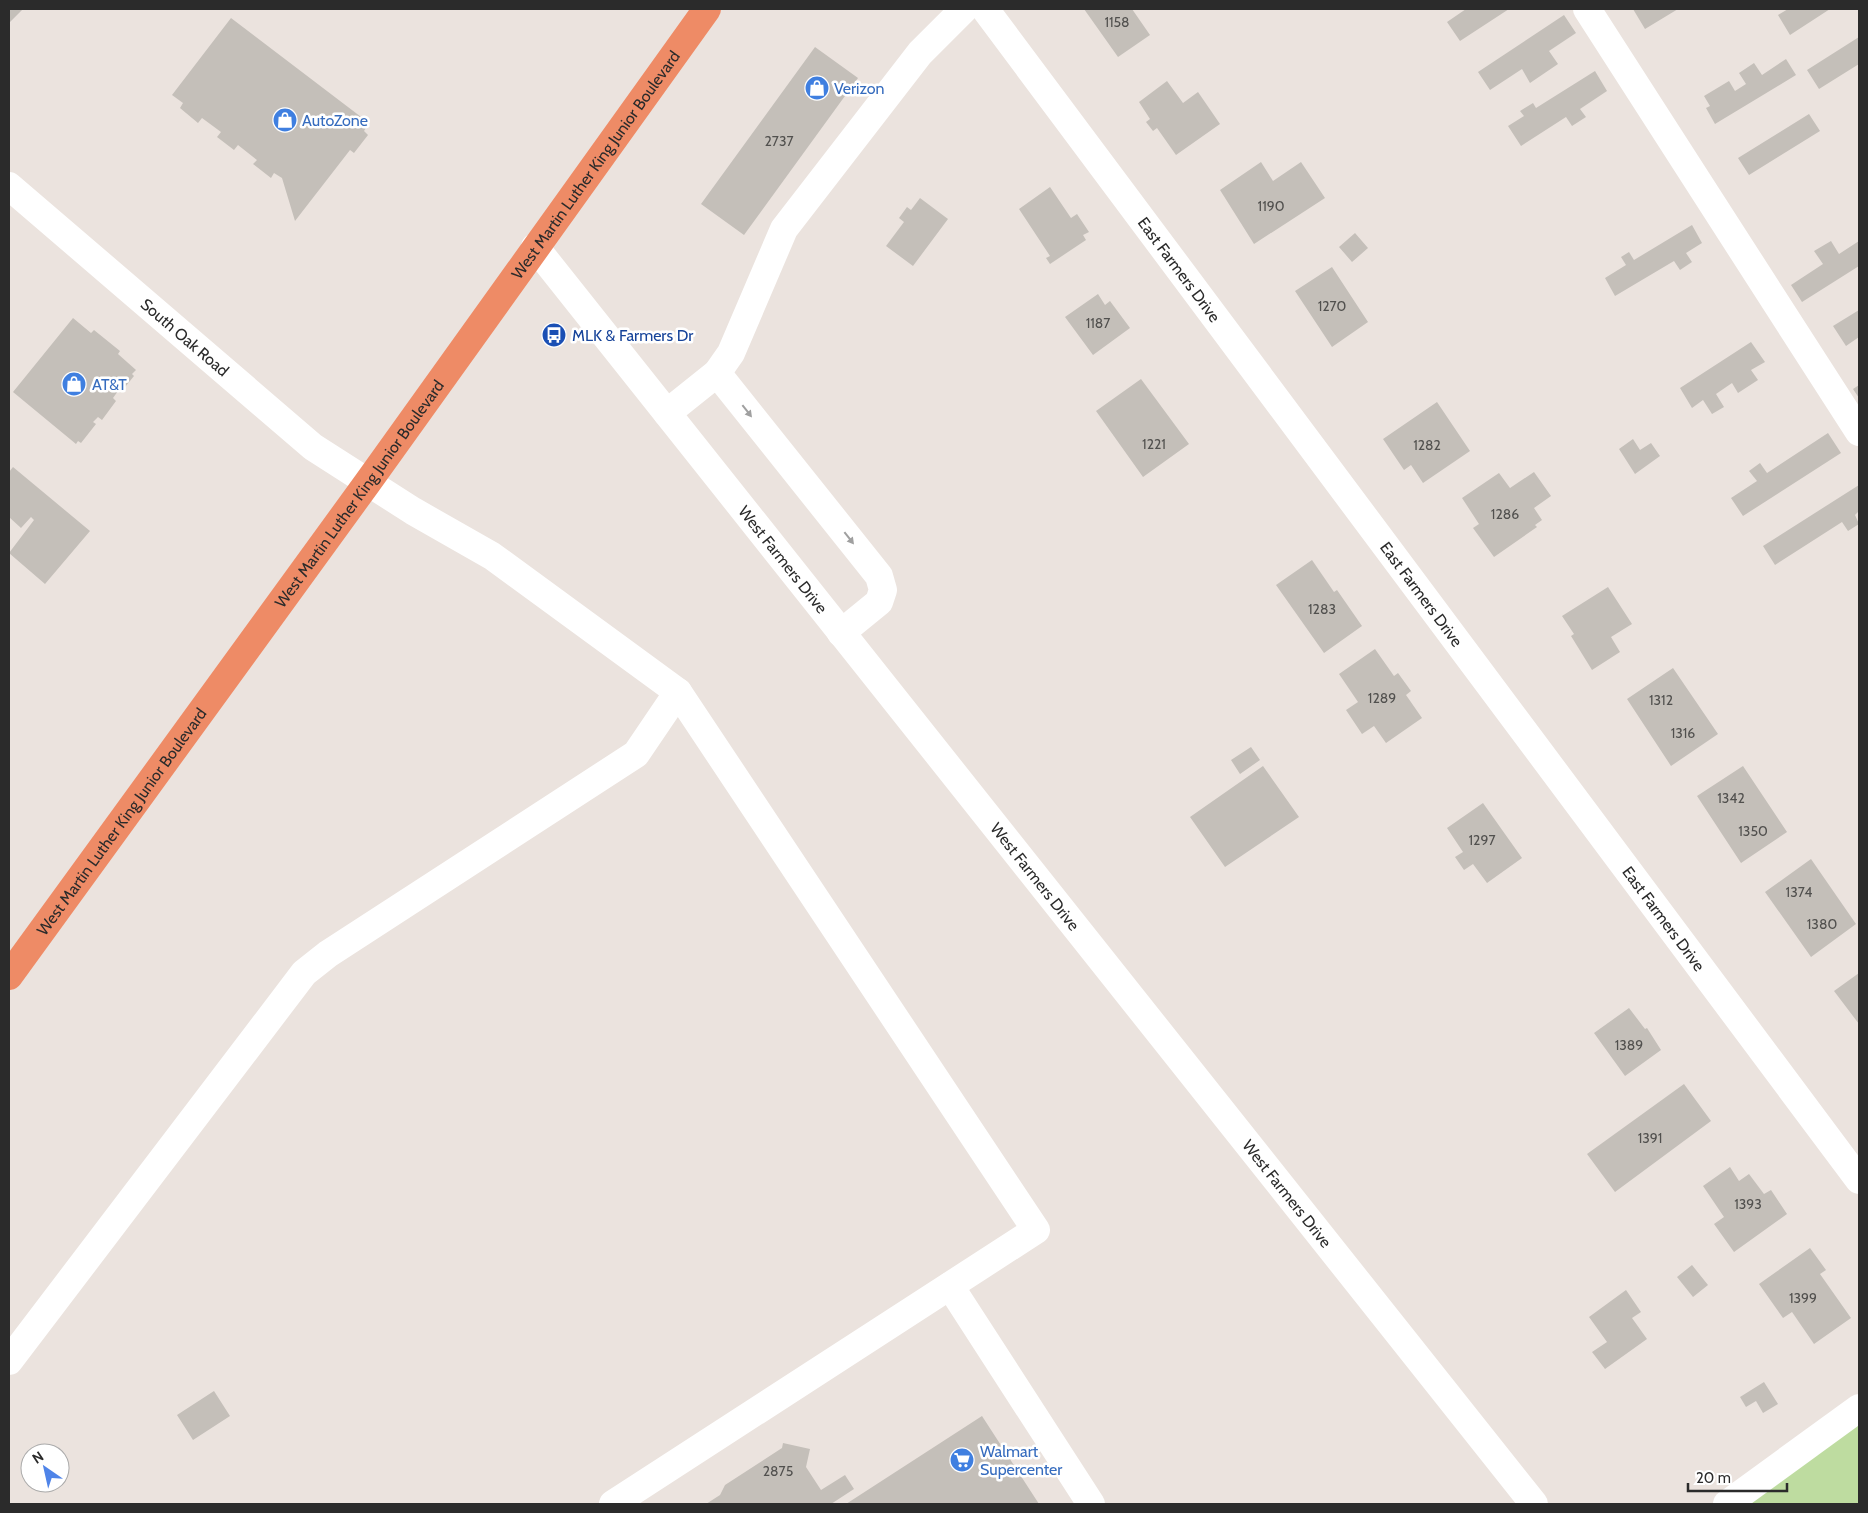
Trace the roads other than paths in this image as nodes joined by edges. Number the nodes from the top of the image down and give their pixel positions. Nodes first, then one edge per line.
1 (707, 9) edge
2 (964, 9) edge
3 (985, 9) edge
4 (1587, 9) edge
5 (9, 186) edge
6 (535, 247) junction
7 (717, 372) junction
8 (667, 413) junction
9 (1859, 432) edge
10 (368, 482) junction
11 (842, 632) junction
12 (678, 692) junction
13 (9, 976) edge
14 (1859, 1180) edge
15 (950, 1286) junction
16 (9, 1360) edge
17 (1859, 1408) edge
18 (613, 1504) edge
19 (1091, 1504) edge
20 (1534, 1504) edge
21 (1727, 1504) edge

1 - 6 highway, West Martin Luther King Junior Boulevard
2 - 7 street
3 - 14 street, East Farmers Drive
4 - 9 street
5 - 10 street, South Oak Road
6 - 8 street, West Farmers Drive
6 - 10 highway, West Martin Luther King Junior Boulevard
7 - 8 street
7 -> 11 street
8 - 11 street, West Farmers Drive
10 - 12 street, South Oak Road
10 - 13 highway, West Martin Luther King Junior Boulevard
11 - 20 street, West Farmers Drive
12 - 15 street
12 - 16 street
15 - 18 street
15 - 19 street
17 - 21 street

